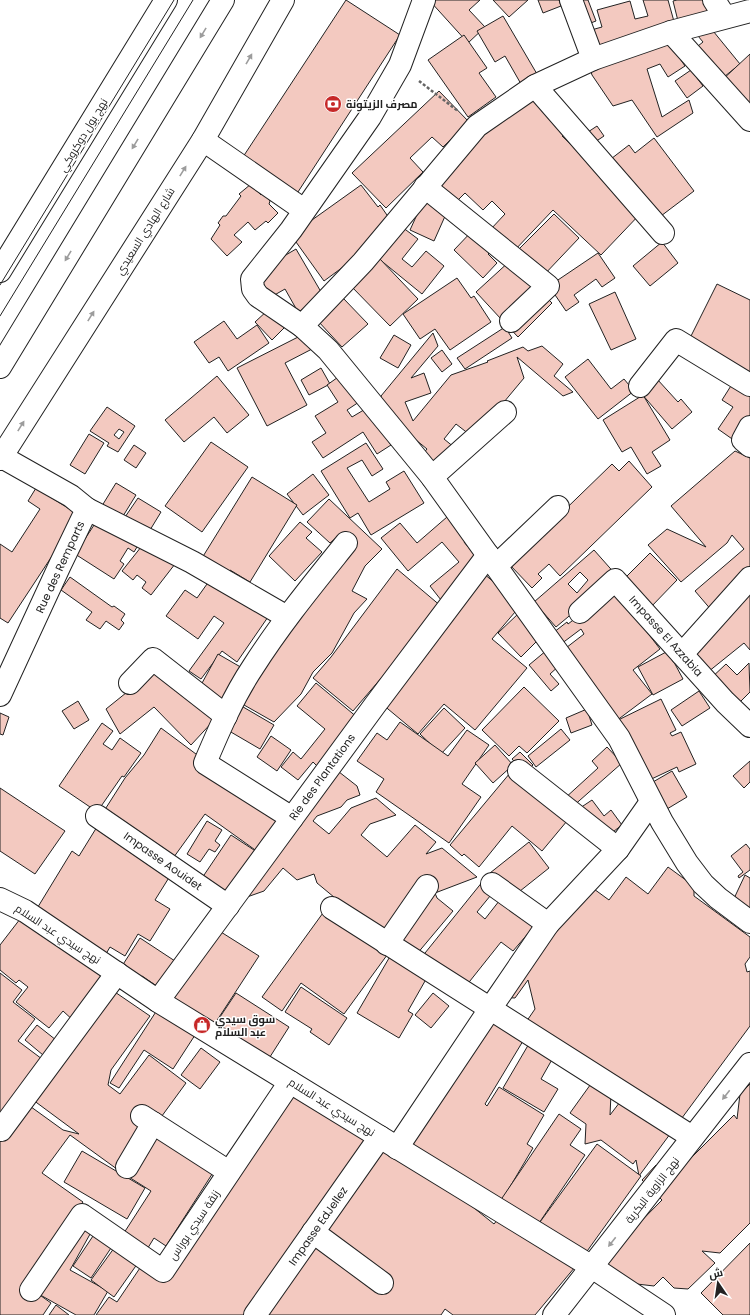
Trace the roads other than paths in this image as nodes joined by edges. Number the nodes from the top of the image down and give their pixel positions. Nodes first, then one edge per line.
1 (166, 0) edge
2 (223, 0) edge
3 (284, 0) edge
4 (424, 0) edge
5 (571, 0) edge
6 (720, 8) edge
7 (750, 11) edge
8 (671, 32) junction
9 (593, 59) junction
10 (535, 86) junction
11 (750, 120) edge
12 (203, 140) junction
13 (425, 187) junction
14 (304, 210) junction
15 (663, 233) dead end
16 (0, 271) edge
17 (511, 321) dead end
18 (302, 326) junction
19 (0, 367) edge
20 (750, 385) edge
21 (640, 386) dead end
22 (505, 412) dead end
23 (750, 427) edge
24 (750, 446) edge
25 (1, 458) edge
26 (432, 477) junction
27 (558, 507) dead end
28 (87, 509) junction
29 (346, 543) dead end
30 (492, 561) junction
31 (750, 578) edge
32 (580, 612) dead end
33 (287, 617) junction
34 (682, 654) junction
35 (130, 683) dead end
36 (0, 695) edge
37 (226, 716) junction
38 (750, 726) edge
39 (520, 771) dead end
40 (652, 802) junction
41 (97, 816) dead end
42 (292, 818) junction
43 (618, 849) junction
44 (492, 884) dead end
45 (427, 886) dead end
46 (0, 899) edge
47 (228, 906) junction
48 (332, 908) dead end
49 (750, 922) edge
50 (548, 924) junction
51 (387, 944) junction
52 (117, 973) junction
53 (158, 1001) junction
54 (490, 1009) junction
55 (750, 1064) edge
56 (290, 1082) junction
57 (1, 1130) dead end
58 (692, 1137) junction
59 (389, 1142) junction
60 (127, 1166) dead end
61 (229, 1172) junction
62 (313, 1232) junction
63 (592, 1267) junction
64 (382, 1284) dead end
65 (31, 1290) dead end
66 (255, 1315) edge
67 (554, 1315) edge
68 (664, 1315) edge

1 - 16 street, نهج بول دوكروكي
2 -> 19 street
12 -> 3 street, شارع الهادي السعيدي
4 - 14 street
5 - 9 street
6 - 7 street
6 - 8 street
8 - 9 street
8 - 11 street
9 - 10 street
10 - 13 street
10 - 15 street
12 - 14 street
25 -> 12 street, شارع الهادي السعيدي
13 - 17 street
13 - 18 street
14 - 18 street
18 - 26 street
20 - 21 street
22 - 26 street
23 - 24 street
25 - 28 street, Rue des Remparts
26 - 30 street
27 - 30 street, Rie des Plantations
28 - 33 street
28 - 36 street, Rue des Remparts
29 - 33 street
30 - 40 street
30 - 42 street, Rie des Plantations
31 - 34 street
32 - 34 street, Impasse El Azzabia
33 - 37 street
34 - 38 street, Impasse El Azzabia
35 - 37 street
37 - 42 street
39 - 43 street
40 - 43 street, Impasse EdJellez
40 - 49 street
41 - 47 street, Impasse Aouidet
42 - 47 street, Rie des Plantations
43 - 50 street, Impasse EdJellez
44 - 50 street
45 - 51 street
46 - 52 street, نهج سيدي عبد السلام
47 - 53 street, Rie des Plantations
48 - 51 street
50 - 54 street, Impasse EdJellez
51 - 54 street
52 - 53 street, نهج سيدي عبد السلام
52 - 57 street
53 - 56 street, نهج سيدي عبد السلام
54 - 58 street
54 - 59 street, Impasse EdJellez
55 -> 58 street, نهج الزاوية البكرية
56 - 59 street, نهج سيدي عبد السلام
56 - 61 street, زنقة سيدي بوراس
58 -> 63 street, نهج الزاوية البكرية
59 - 62 street, Impasse EdJellez
59 - 63 street, نهج سيدي عبد السلام
60 - 61 street
61 - 65 street, زنقة سيدي بوراس
62 - 64 street
62 - 66 street, Impasse EdJellez
63 - 67 street, نهج الزاوية البكرية
63 - 68 street, نهج سيدي عبد السلام

